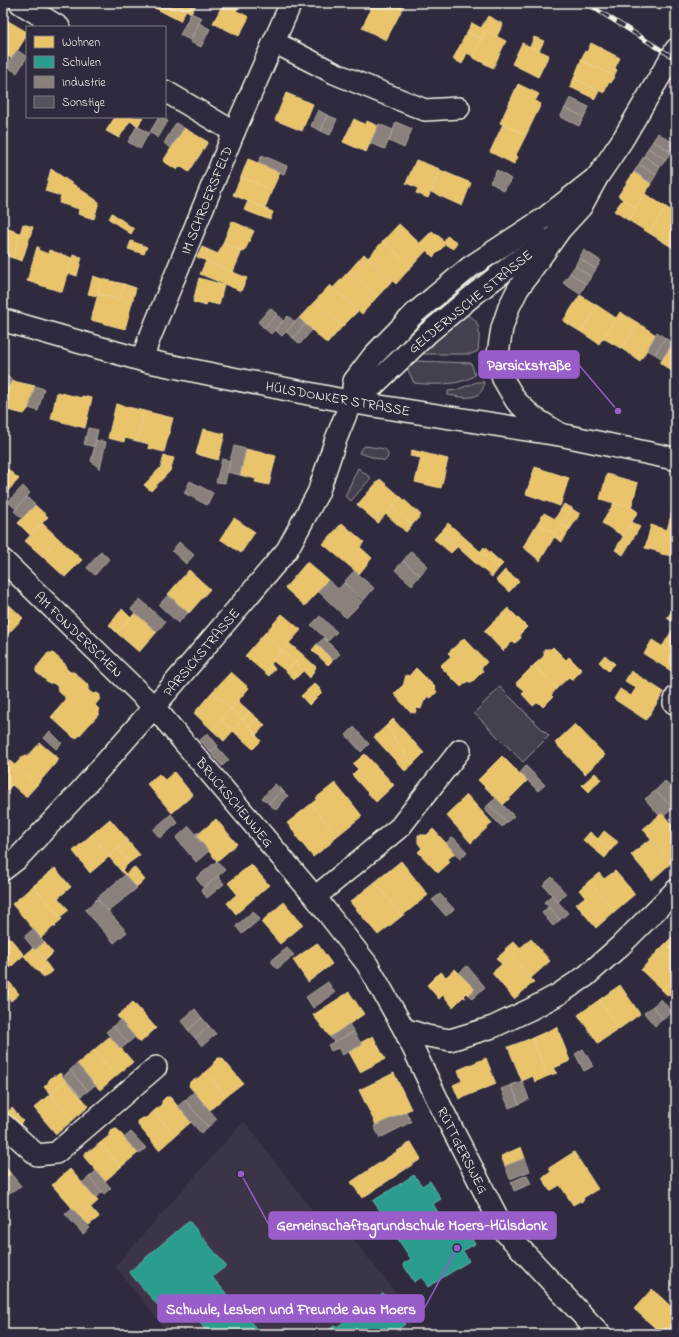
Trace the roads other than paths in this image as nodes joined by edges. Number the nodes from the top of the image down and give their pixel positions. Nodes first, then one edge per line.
1 (20, 3) edge
2 (291, 3) edge
3 (57, 26) edge
4 (274, 42) junction
5 (676, 49) edge
6 (166, 92) edge
7 (459, 108) dead end
8 (234, 132) junction
9 (598, 176) junction
10 (560, 230) junction
11 (3, 320) edge
12 (142, 360) junction
13 (351, 402) junction
14 (562, 435) junction
15 (676, 459) edge
16 (3, 560) edge
17 (154, 707) junction
18 (460, 750) dead end
19 (3, 870) edge
20 (676, 890) edge
21 (315, 897) junction
22 (404, 1029) junction
23 (156, 1067) dead end
24 (3, 1124) edge
25 (600, 1334) edge

1 - 3 street
2 - 4 street, IM SCHROERSFELD
4 - 7 street
4 - 8 street, IM SCHROERSFELD
5 - 9 street, GELDERNSCHE STRASSE
6 - 8 street
8 - 12 street, IM SCHROERSFELD
9 - 10 street, GELDERNSCHE STRASSE
9 - 13 street, GELDERNSCHE STRASSE
10 - 13 street, GELDERNSCHE STRASSE
10 - 14 street, GELDERNSCHE STRASSE
11 - 12 street, HÜLSDONKER STRASSE
12 - 13 street, HÜLSDONKER STRASSE
13 - 14 street, HÜLSDONKER STRASSE
13 - 17 street, PARSICKSTRASSE
14 - 15 street, HÜLSDONKER STRASSE
16 - 17 street, AM FONDERSCHEN
17 - 19 street, PARSICKSTRASSE
17 - 21 street, BRUCKSCHENWEG
18 - 21 street
20 - 22 street
21 - 22 street, BRUCKSCHENWEG
22 - 25 street, RÜTTGERSWEG
23 - 24 street

